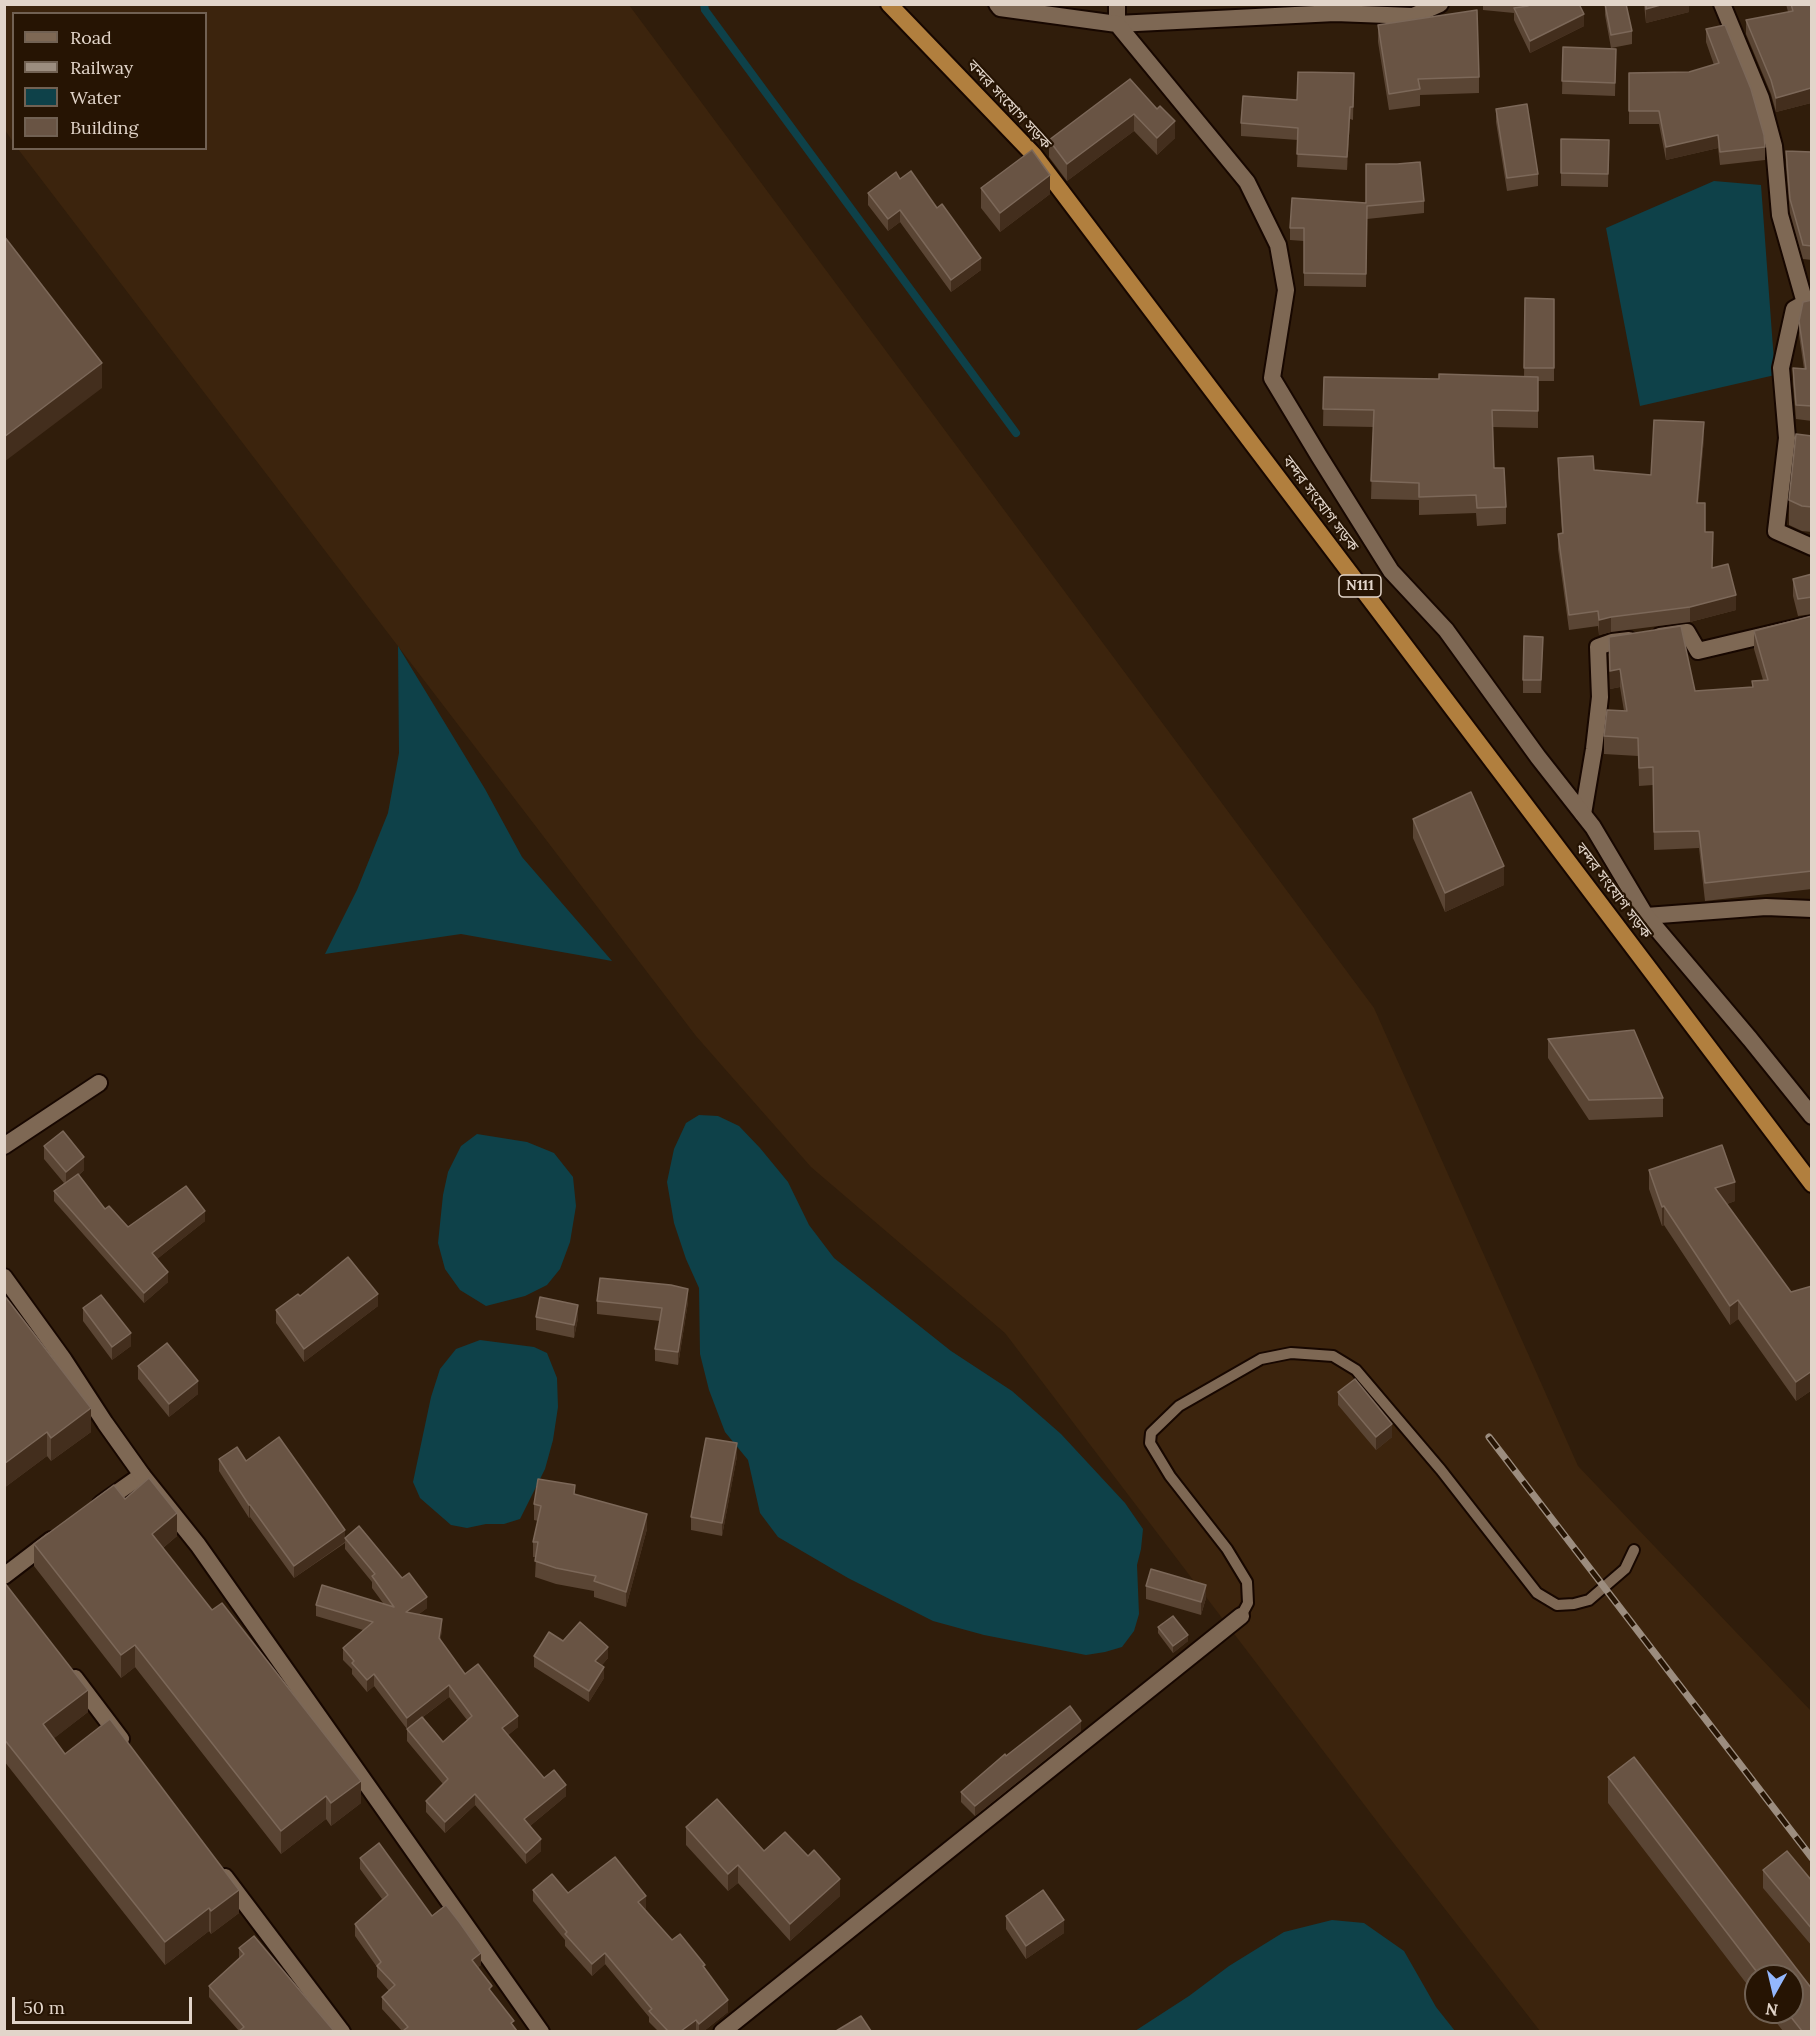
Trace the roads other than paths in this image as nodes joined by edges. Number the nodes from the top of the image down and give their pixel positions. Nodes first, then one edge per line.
1 (889, 4) edge
2 (997, 4) edge
3 (1117, 4) edge
4 (1440, 4) edge
5 (1722, 4) edge
6 (1117, 24) junction
7 (1808, 302) edge
8 (1812, 548) edge
9 (1812, 624) edge
10 (1583, 814) junction
11 (1812, 909) edge
12 (1646, 916) junction
13 (99, 1083) dead end
14 (1812, 1116) edge
15 (4, 1146) edge
16 (1812, 1184) edge
17 (4, 1277) edge
18 (142, 1475) junction
19 (87, 1513) edge
20 (62, 1532) edge
21 (1634, 1550) dead end
22 (4, 1576) edge
23 (1241, 1616) joint
24 (68, 1668) edge
25 (132, 1753) edge
26 (216, 1865) edge
27 (342, 2031) edge
28 (541, 2031) edge
29 (722, 2031) edge

1 - 16 highway, বন্দর সংযোগ সড়ক / N111
2 - 6 street
3 - 6 street
4 - 6 street
5 - 7 street
6 - 10 street
7 - 8 street
9 - 10 street
10 - 12 street
11 - 12 street
12 - 14 street
13 - 15 street
17 - 18 street
18 - 19 street
18 - 28 street
20 - 22 street
21 - 23 lane
23 - 29 street
24 - 25 street
26 - 27 street

